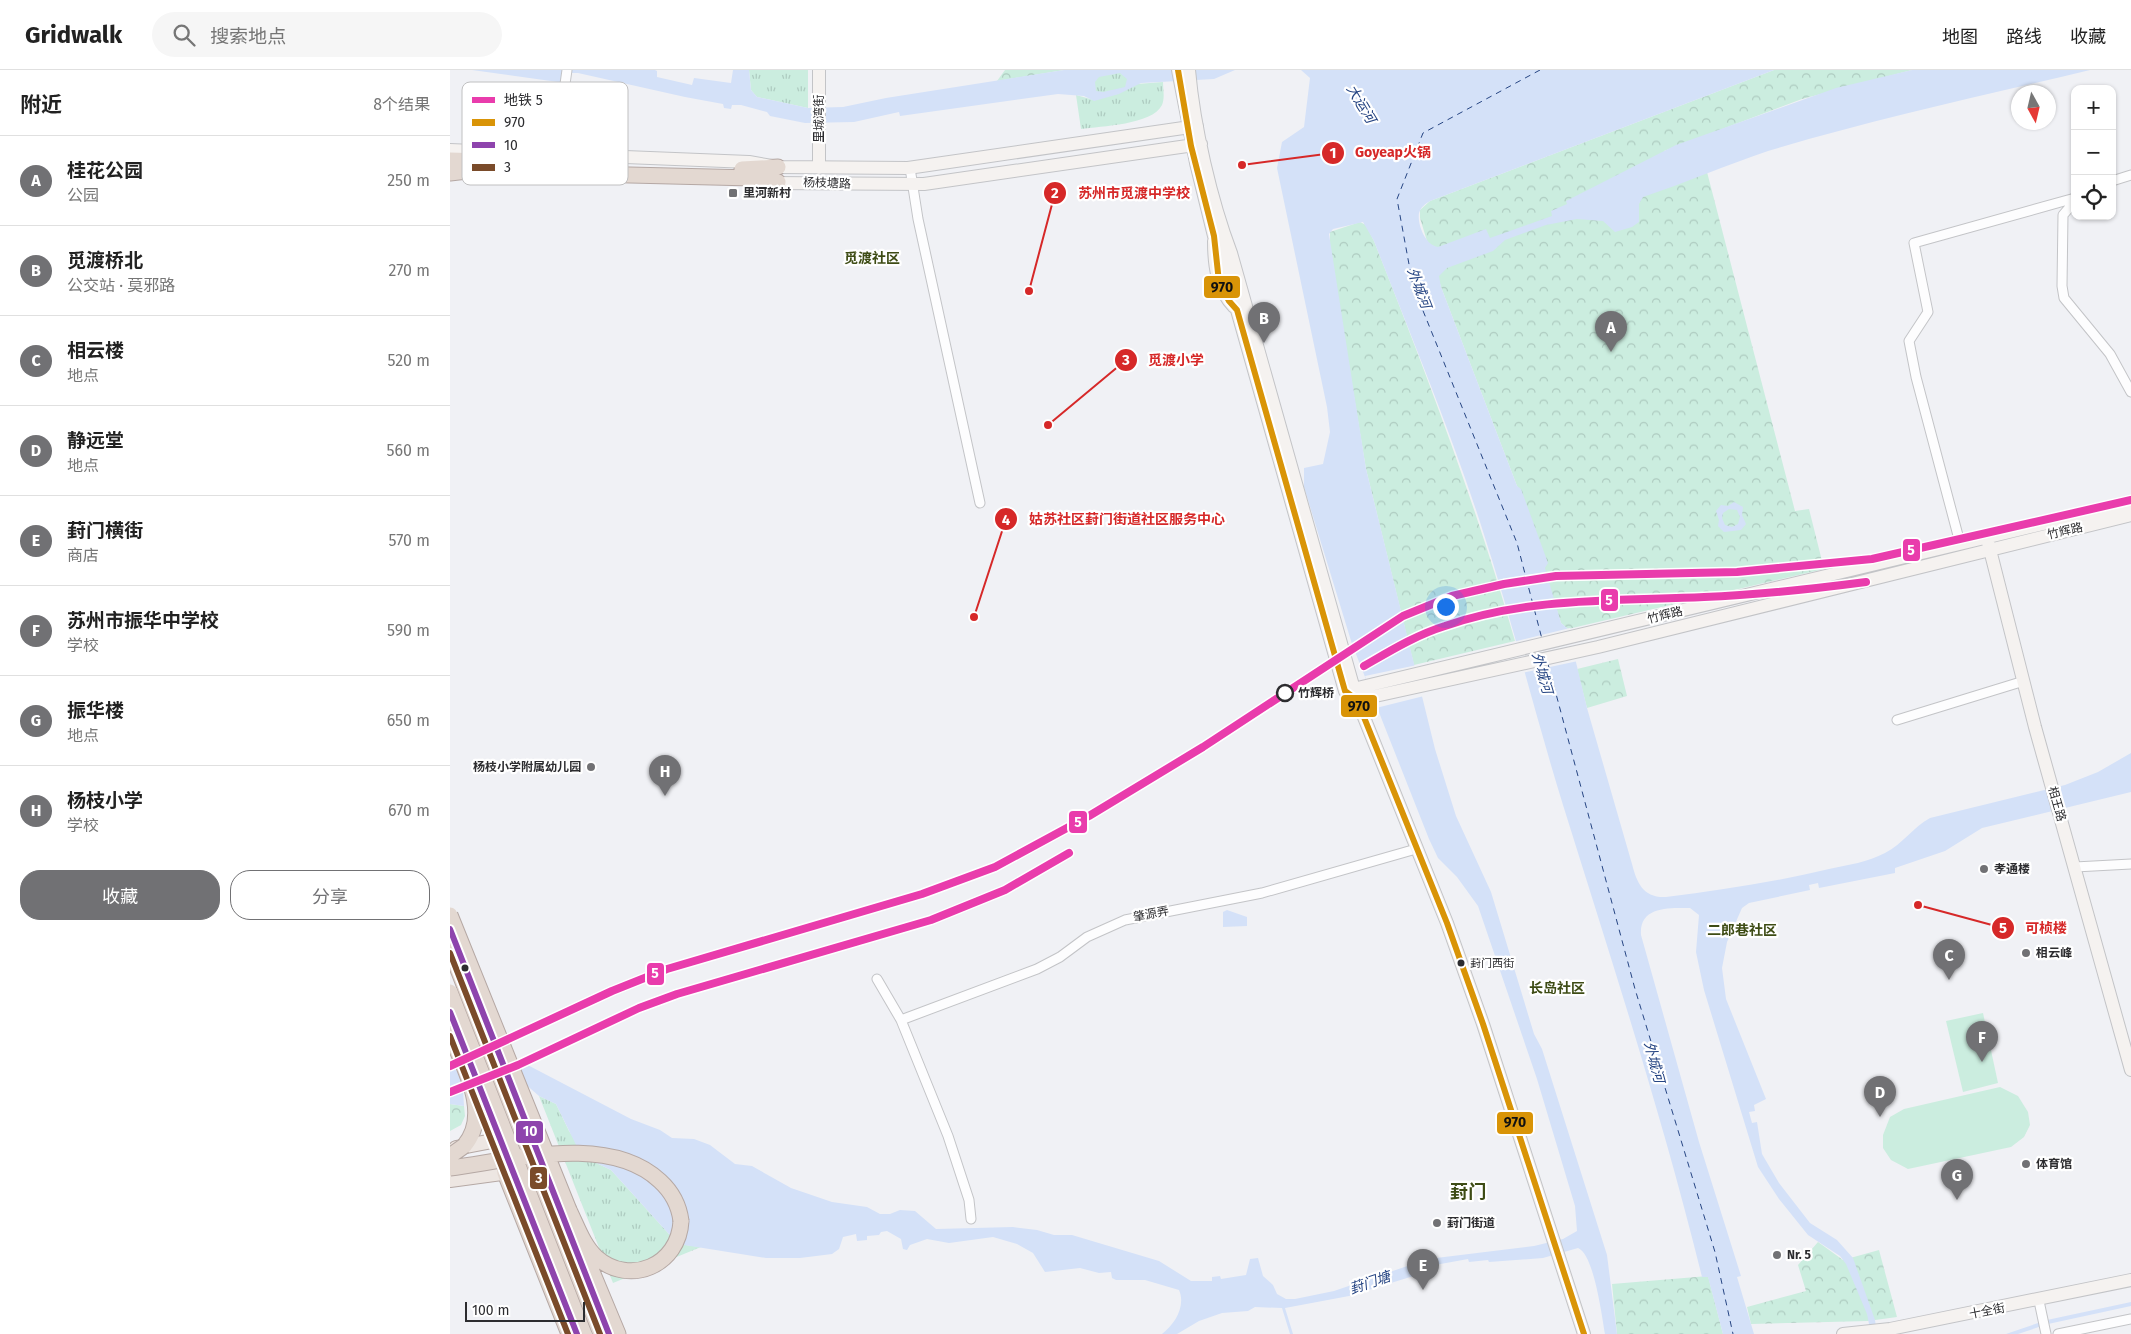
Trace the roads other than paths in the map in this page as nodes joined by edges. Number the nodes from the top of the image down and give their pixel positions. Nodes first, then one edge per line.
1 (818, 70) edge
2 (1178, 70) edge
3 (1189, 70) edge
4 (1185, 85) junction
5 (1192, 126) junction
6 (1196, 145) junction
7 (628, 157) edge
8 (628, 166) edge
9 (819, 168) junction
10 (910, 168) junction
11 (628, 172) edge
12 (708, 173) junction
13 (778, 175) junction
14 (2131, 175) edge
15 (628, 180) edge
16 (2116, 180) edge
17 (913, 185) junction
18 (2071, 201) edge
19 (2071, 205) edge
20 (2131, 392) edge
21 (980, 503) dead end
22 (2131, 503) edge
23 (2131, 515) edge
24 (1988, 542) junction
25 (1960, 543) junction
26 (2024, 681) junction
27 (1370, 691) junction
28 (1352, 693) junction
29 (1897, 720) dead end
30 (1416, 850) junction
31 (2131, 864) edge
32 (2075, 867) junction
33 (450, 915) edge
34 (450, 929) edge
35 (450, 949) edge
36 (877, 979) dead end
37 (450, 992) edge
38 (450, 1012) edge
39 (902, 1020) junction
40 (450, 1034) edge
41 (2131, 1070) edge
42 (530, 1130) junction
43 (500, 1142) junction
44 (450, 1149) edge
45 (450, 1156) edge
46 (542, 1162) junction
47 (450, 1168) edge
48 (509, 1172) junction
49 (548, 1178) junction
50 (450, 1180) edge
51 (519, 1189) junction
52 (971, 1219) dead end
53 (568, 1229) junction
54 (2131, 1280) edge
55 (2039, 1301) junction
56 (2131, 1319) edge
57 (2045, 1331) edge
58 (570, 1334) edge
59 (577, 1334) edge
60 (584, 1334) edge
61 (602, 1334) edge
62 (609, 1334) edge
63 (618, 1334) edge
64 (1584, 1334) edge
65 (1843, 1334) edge
66 (2058, 1334) edge

1 - 9 main road, 里城湾街
2 - 4 main road
3 - 4 main road
4 - 5 main road
5 - 6 main road
5 - 10 main road, 杨枝塘路
6 - 17 main road, 杨枝塘路
6 - 28 main road
6 - 28 main road
7 - 13 main road, 杨枝塘路
8 - 12 highway
9 - 10 main road, 杨枝塘路
9 - 13 main road, 杨枝塘路
10 - 17 street
11 - 12 highway
12 - 13 highway
13 - 15 main road, 杨枝塘路
13 - 17 main road, 杨枝塘路
14 - 16 street
17 - 21 street
18 - 25 street
19 - 20 street
22 - 24 main road, 竹辉路
23 - 24 main road, 竹辉路
24 - 25 main road, 竹辉路
24 - 26 main road, 相王路
24 - 27 main road, 竹辉路
25 - 27 main road, 竹辉路
26 - 29 street
26 - 32 main road, 相王路
27 - 28 main road, 竹辉路
28 - 30 main road
30 - 39 street, 肇源弄
30 - 64 main road
31 - 32 street
32 - 41 main road, 相王路
33 - 47 highway, bridge
34 - 42 main road
35 - 61 highway, bridge
36 - 39 street
37 - 60 highway, bridge
38 - 43 main road
39 - 52 street
40 - 45 highway, bridge
42 - 43 main road
42 - 46 main road
43 - 44 main road
43 - 48 highway
46 - 48 main road
46 - 49 main road
48 - 50 main road
48 - 51 main road
48 - 58 highway
49 - 51 main road
49 - 53 main road
51 - 59 main road
53 - 62 main road
53 - 63 highway
54 - 55 main road, 十全街
55 - 57 street
55 - 65 main road, 十全街
56 - 66 street

